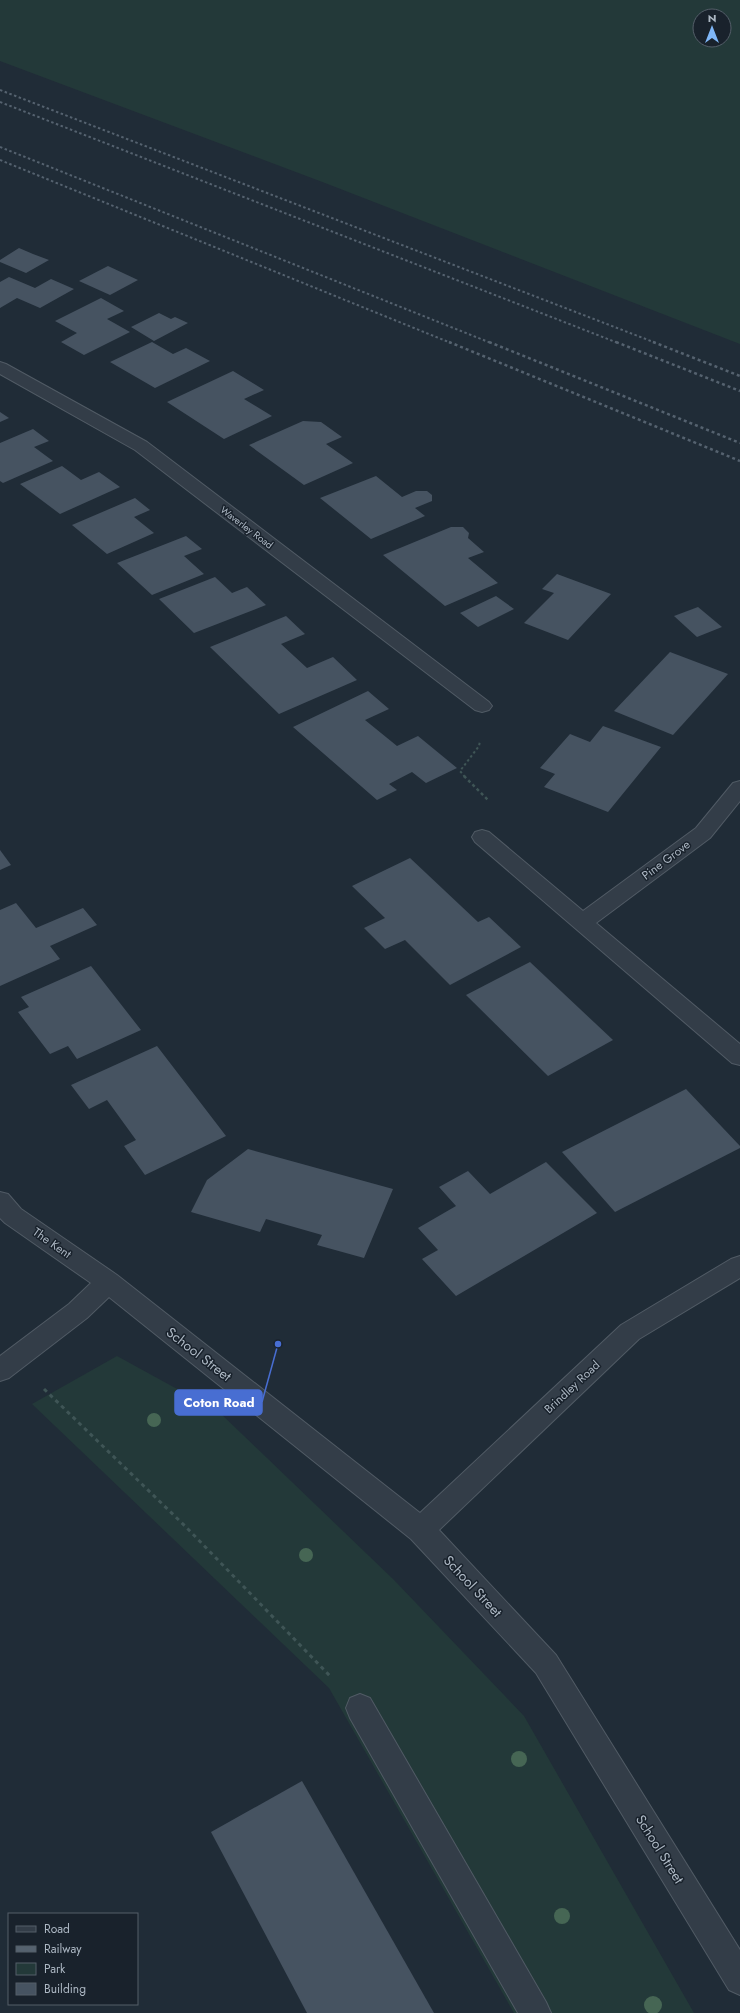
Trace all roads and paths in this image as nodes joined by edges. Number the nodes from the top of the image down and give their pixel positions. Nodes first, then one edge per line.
1 (0, 367) edge
2 (482, 706) joint
3 (740, 788) edge
4 (482, 837) joint
5 (583, 922) junction
6 (740, 1056) edge
7 (0, 1201) edge
8 (740, 1266) edge
9 (108, 1282) junction
10 (8, 1365) edge
11 (421, 1530) junction
12 (360, 1708) joint
13 (740, 1979) edge
14 (535, 2013) edge

1 - 2 street, Waverley Road
2 - 4 path
3 - 5 street, Pine Grove
4 - 5 street
5 - 6 street
7 - 9 street, The Kent
8 - 11 street, Brindley Road
9 - 10 street
9 - 11 street, School Street
10 - 12 path
11 - 13 street, School Street
12 - 14 street

